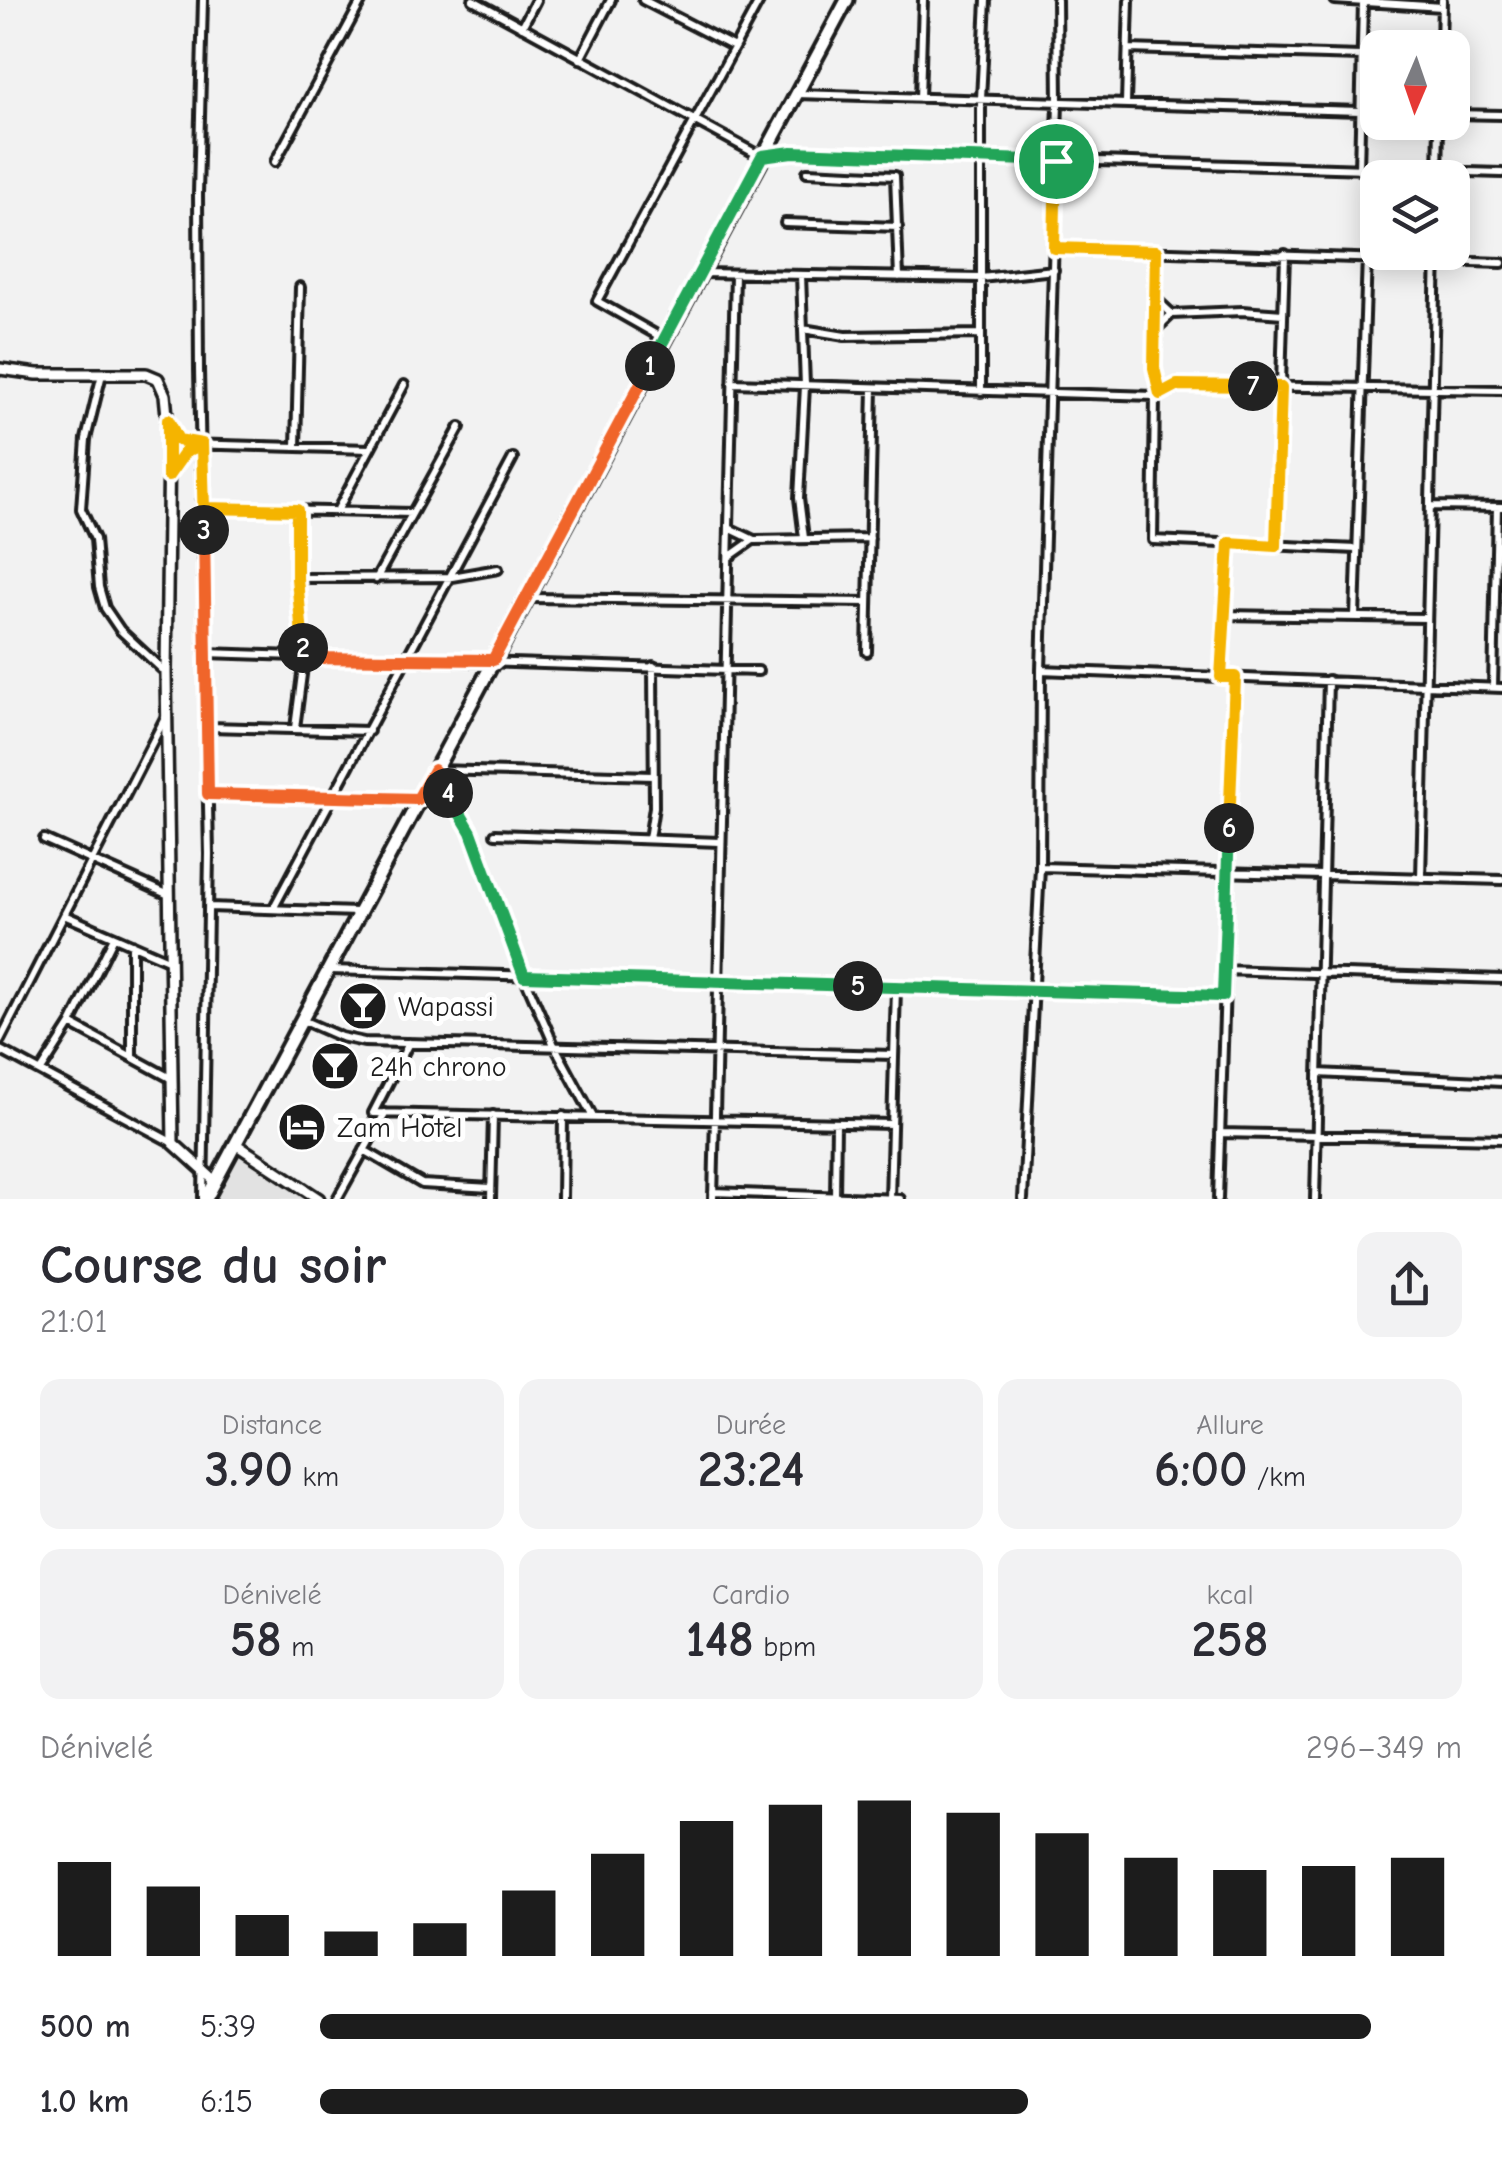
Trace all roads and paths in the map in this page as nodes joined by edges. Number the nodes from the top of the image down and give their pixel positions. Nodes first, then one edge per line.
1 (203, 0) edge
2 (362, 0) edge
3 (473, 0) edge
4 (536, 0) edge
5 (611, 0) edge
6 (643, 0) edge
7 (760, 0) edge
8 (847, 0) edge
9 (922, 0) edge
10 (986, 0) edge
11 (1057, 0) edge
12 (1129, 0) edge
13 (1335, 0) edge
14 (1363, 2) edge
15 (1442, 3) edge
16 (522, 27) junction
17 (1362, 30) edge
18 (1441, 30) edge
19 (734, 48) junction
20 (1128, 48) junction
21 (1360, 56) edge
22 (580, 59) junction
23 (796, 94) junction
24 (920, 98) junction
25 (981, 99) junction
26 (1058, 102) junction
27 (1126, 104) junction
28 (1360, 111) joint
29 (1470, 114) edge
30 (1502, 115) edge
31 (694, 120) junction
32 (762, 156) junction
33 (981, 159) junction
34 (1056, 161) junction
35 (275, 162) dead end
36 (1359, 170) joint
37 (807, 172) dead end
38 (1470, 174) edge
39 (1502, 174) edge
40 (785, 223) dead end
41 (898, 227) junction
42 (1054, 248) junction
43 (1156, 251) junction
44 (1285, 254) junction
45 (1360, 256) edge
46 (1470, 259) edge
47 (1502, 262) edge
48 (1054, 270) junction
49 (1366, 270) edge
50 (1436, 270) edge
51 (700, 274) junction
52 (735, 274) junction
53 (801, 275) junction
54 (899, 277) junction
55 (981, 278) junction
56 (300, 286) dead end
57 (1157, 300) junction
58 (1172, 314) junction
59 (1283, 314) junction
60 (803, 329) junction
61 (1154, 331) junction
62 (981, 334) junction
63 (664, 340) junction
64 (0, 369) edge
65 (102, 374) junction
66 (732, 383) junction
67 (404, 384) dead end
68 (805, 386) junction
69 (1281, 387) junction
70 (873, 388) junction
71 (1361, 388) junction
72 (1432, 388) junction
73 (1502, 390) edge
74 (1048, 391) junction
75 (981, 392) junction
76 (1158, 395) junction
77 (168, 420) junction
78 (460, 427) dead end
79 (202, 444) junction
80 (296, 447) junction
81 (370, 449) junction
82 (514, 458) dead end
83 (168, 476) junction
84 (1430, 506) junction
85 (1500, 507) edge
86 (204, 508) junction
87 (297, 510) junction
88 (337, 511) junction
89 (412, 513) junction
90 (729, 528) junction
91 (804, 538) junction
92 (870, 538) junction
93 (754, 540) junction
94 (1229, 543) junction
95 (1276, 546) junction
96 (1357, 549) junction
97 (729, 557) junction
98 (498, 569) dead end
99 (452, 577) junction
100 (297, 578) junction
101 (376, 578) junction
102 (527, 598) junction
103 (727, 600) junction
104 (868, 602) junction
105 (1224, 615) junction
106 (1355, 618) junction
107 (1426, 618) junction
108 (867, 652) dead end
109 (206, 653) junction
110 (304, 658) junction
111 (409, 658) junction
112 (493, 660) junction
113 (653, 666) junction
114 (725, 669) junction
115 (1042, 670) junction
116 (758, 671) dead end
117 (166, 673) junction
118 (1221, 677) junction
119 (1235, 677) junction
120 (1328, 680) junction
121 (1424, 685) junction
122 (1498, 687) edge
123 (167, 715) junction
124 (208, 727) junction
125 (296, 728) junction
126 (369, 731) junction
127 (434, 770) junction
128 (654, 776) junction
129 (208, 794) junction
130 (333, 797) junction
131 (418, 799) junction
132 (494, 834) dead end
133 (44, 839) dead end
134 (649, 839) junction
135 (720, 842) junction
136 (91, 861) junction
137 (1040, 866) junction
138 (1228, 872) junction
139 (1321, 875) junction
140 (1421, 878) junction
141 (1502, 880) edge
142 (169, 896) junction
143 (209, 907) junction
144 (273, 909) junction
145 (358, 912) junction
146 (64, 914) junction
147 (114, 937) junction
148 (132, 944) junction
149 (170, 961) junction
150 (328, 970) junction
151 (1224, 970) junction
152 (524, 976) junction
153 (1321, 976) junction
154 (1502, 978) edge
155 (718, 982) junction
156 (896, 988) junction
157 (1032, 992) junction
158 (1223, 996) junction
159 (302, 1020) junction
160 (71, 1024) junction
161 (0, 1040) edge
162 (410, 1043) junction
163 (554, 1045) junction
164 (0, 1050) edge
165 (716, 1051) junction
166 (894, 1055) junction
167 (132, 1058) junction
168 (41, 1071) junction
169 (1318, 1073) junction
170 (172, 1079) junction
171 (1502, 1082) edge
172 (385, 1113) junction
173 (493, 1115) junction
174 (563, 1116) junction
175 (593, 1117) junction
176 (714, 1120) junction
177 (836, 1123) junction
178 (892, 1124) junction
179 (1220, 1133) junction
180 (1317, 1136) junction
181 (1502, 1139) edge
182 (173, 1143) junction
183 (237, 1146) junction
184 (364, 1150) junction
185 (211, 1177) junction
186 (491, 1188) junction
187 (713, 1196) edge
188 (835, 1196) junction
189 (780, 1197) edge
190 (204, 1199) edge
191 (319, 1199) edge
192 (337, 1199) edge
193 (491, 1199) edge
194 (562, 1199) edge
195 (890, 1199) edge
196 (900, 1199) edge
197 (1023, 1199) edge
198 (1218, 1199) edge
199 (1315, 1199) edge

1 - 79 street
2 - 35 street
3 - 16 street
4 - 16 street
5 - 22 street
6 - 19 street
7 - 19 street
8 - 23 main road
9 - 24 street
10 - 25 street
11 - 26 street
12 - 20 street
13 - 14 street
14 - 15 street
14 - 17 street
15 - 18 street
16 - 22 street
19 - 31 street
20 - 21 street
20 - 27 street
22 - 31 street
23 - 24 street
23 - 32 main road
24 - 25 street
25 - 26 street
25 - 33 street
26 - 27 street
26 - 34 street
27 - 28 street
28 - 36 street
29 - 30 street
31 - 32 street
31 - 63 street
32 - 33 street
32 - 51 main road
33 - 34 street
33 - 55 street
34 - 36 street
34 - 42 street
37 - 41 street
38 - 39 street
40 - 41 street
41 - 54 street
42 - 43 street
42 - 48 street
43 - 44 street
43 - 57 street
44 - 45 street
44 - 59 street
46 - 47 street
48 - 55 street
48 - 74 street
49 - 71 street
50 - 72 street
51 - 52 street
51 - 63 main road
52 - 53 street
52 - 66 street
53 - 54 street
53 - 60 street
54 - 55 street
55 - 62 street
56 - 80 street
57 - 58 street
57 - 61 street
58 - 59 street
58 - 61 street
59 - 69 street
60 - 62 street
60 - 68 street
61 - 76 street
62 - 75 street
63 - 102 main road
64 - 65 street
65 - 77 street
65 - 117 street
66 - 68 street
66 - 90 street
67 - 81 street
68 - 70 street
68 - 91 street
69 - 71 street
69 - 76 street
69 - 95 street
70 - 75 street
70 - 92 street
71 - 72 street
71 - 96 street
72 - 73 street
72 - 84 street
74 - 75 street
74 - 76 street
74 - 115 street
76 - 94 street
77 - 79 street
77 - 83 street
78 - 89 street
79 - 80 street
79 - 83 street
79 - 86 street
80 - 81 street
81 - 88 street
82 - 99 street
83 - 117 street
84 - 85 street
84 - 107 street
85 - 122 street
86 - 87 street
86 - 109 street
87 - 88 street
87 - 100 street
88 - 89 street
89 - 101 street
90 - 93 street
90 - 97 street
91 - 92 street
91 - 93 street
92 - 104 street
93 - 97 street
94 - 95 street
94 - 105 street
95 - 96 street
96 - 106 street
97 - 103 street
98 - 99 street
99 - 101 street
99 - 111 street
100 - 101 street
100 - 110 street
102 - 103 street
102 - 112 main road
103 - 104 street
103 - 114 street
104 - 108 street
105 - 106 street
105 - 118 street
106 - 107 street
107 - 121 street
109 - 110 street
109 - 124 street
110 - 111 street
110 - 125 street
111 - 112 street
111 - 126 street
112 - 113 street
112 - 127 main road
113 - 114 street
113 - 128 street
114 - 116 street
114 - 135 street
115 - 118 street
115 - 137 street
117 - 123 street
118 - 119 street
119 - 120 street
119 - 138 street
120 - 121 street
120 - 139 street
121 - 122 street
121 - 140 street
123 - 136 street
123 - 142 street
124 - 125 street
124 - 129 street
125 - 126 street
126 - 130 street
127 - 128 street
127 - 131 main road
127 - 152 street
128 - 134 street
129 - 130 street
129 - 143 street
130 - 131 street
130 - 144 street
131 - 145 main road
132 - 134 street
133 - 136 street
134 - 135 street
135 - 155 street
136 - 142 street
136 - 146 street
137 - 138 street
137 - 157 street
138 - 139 street
138 - 151 street
139 - 140 street
139 - 153 street
140 - 141 street
142 - 149 street
143 - 144 street
143 - 185 street
144 - 145 street
145 - 150 main road
146 - 147 street
146 - 161 street
147 - 148 street
147 - 160 street
148 - 149 street
148 - 167 street
149 - 170 street
150 - 152 street
150 - 159 main road
151 - 153 street
151 - 158 street
152 - 155 street
152 - 163 street
153 - 154 street
153 - 169 street
155 - 156 street
155 - 165 street
156 - 157 street
156 - 166 street
157 - 158 street
157 - 197 street
158 - 179 street
159 - 162 street
159 - 183 main road
160 - 167 street
160 - 168 street
162 - 163 street
162 - 172 street
163 - 165 street
163 - 175 street
164 - 168 street
165 - 166 street
165 - 176 street
166 - 178 street
167 - 170 street
168 - 182 street
169 - 171 street
169 - 180 street
170 - 182 street
172 - 173 street
172 - 184 street
173 - 174 street
173 - 186 street
174 - 175 street
174 - 194 street
175 - 176 street
176 - 177 street
176 - 187 street
177 - 178 street
177 - 188 street
178 - 195 street
179 - 180 street
179 - 198 street
180 - 181 street
180 - 199 street
182 - 185 street
183 - 185 main road
183 - 191 street
184 - 186 street
184 - 192 street
185 - 190 main road
186 - 193 street
187 - 189 street
188 - 189 street
188 - 195 street
195 - 196 street

